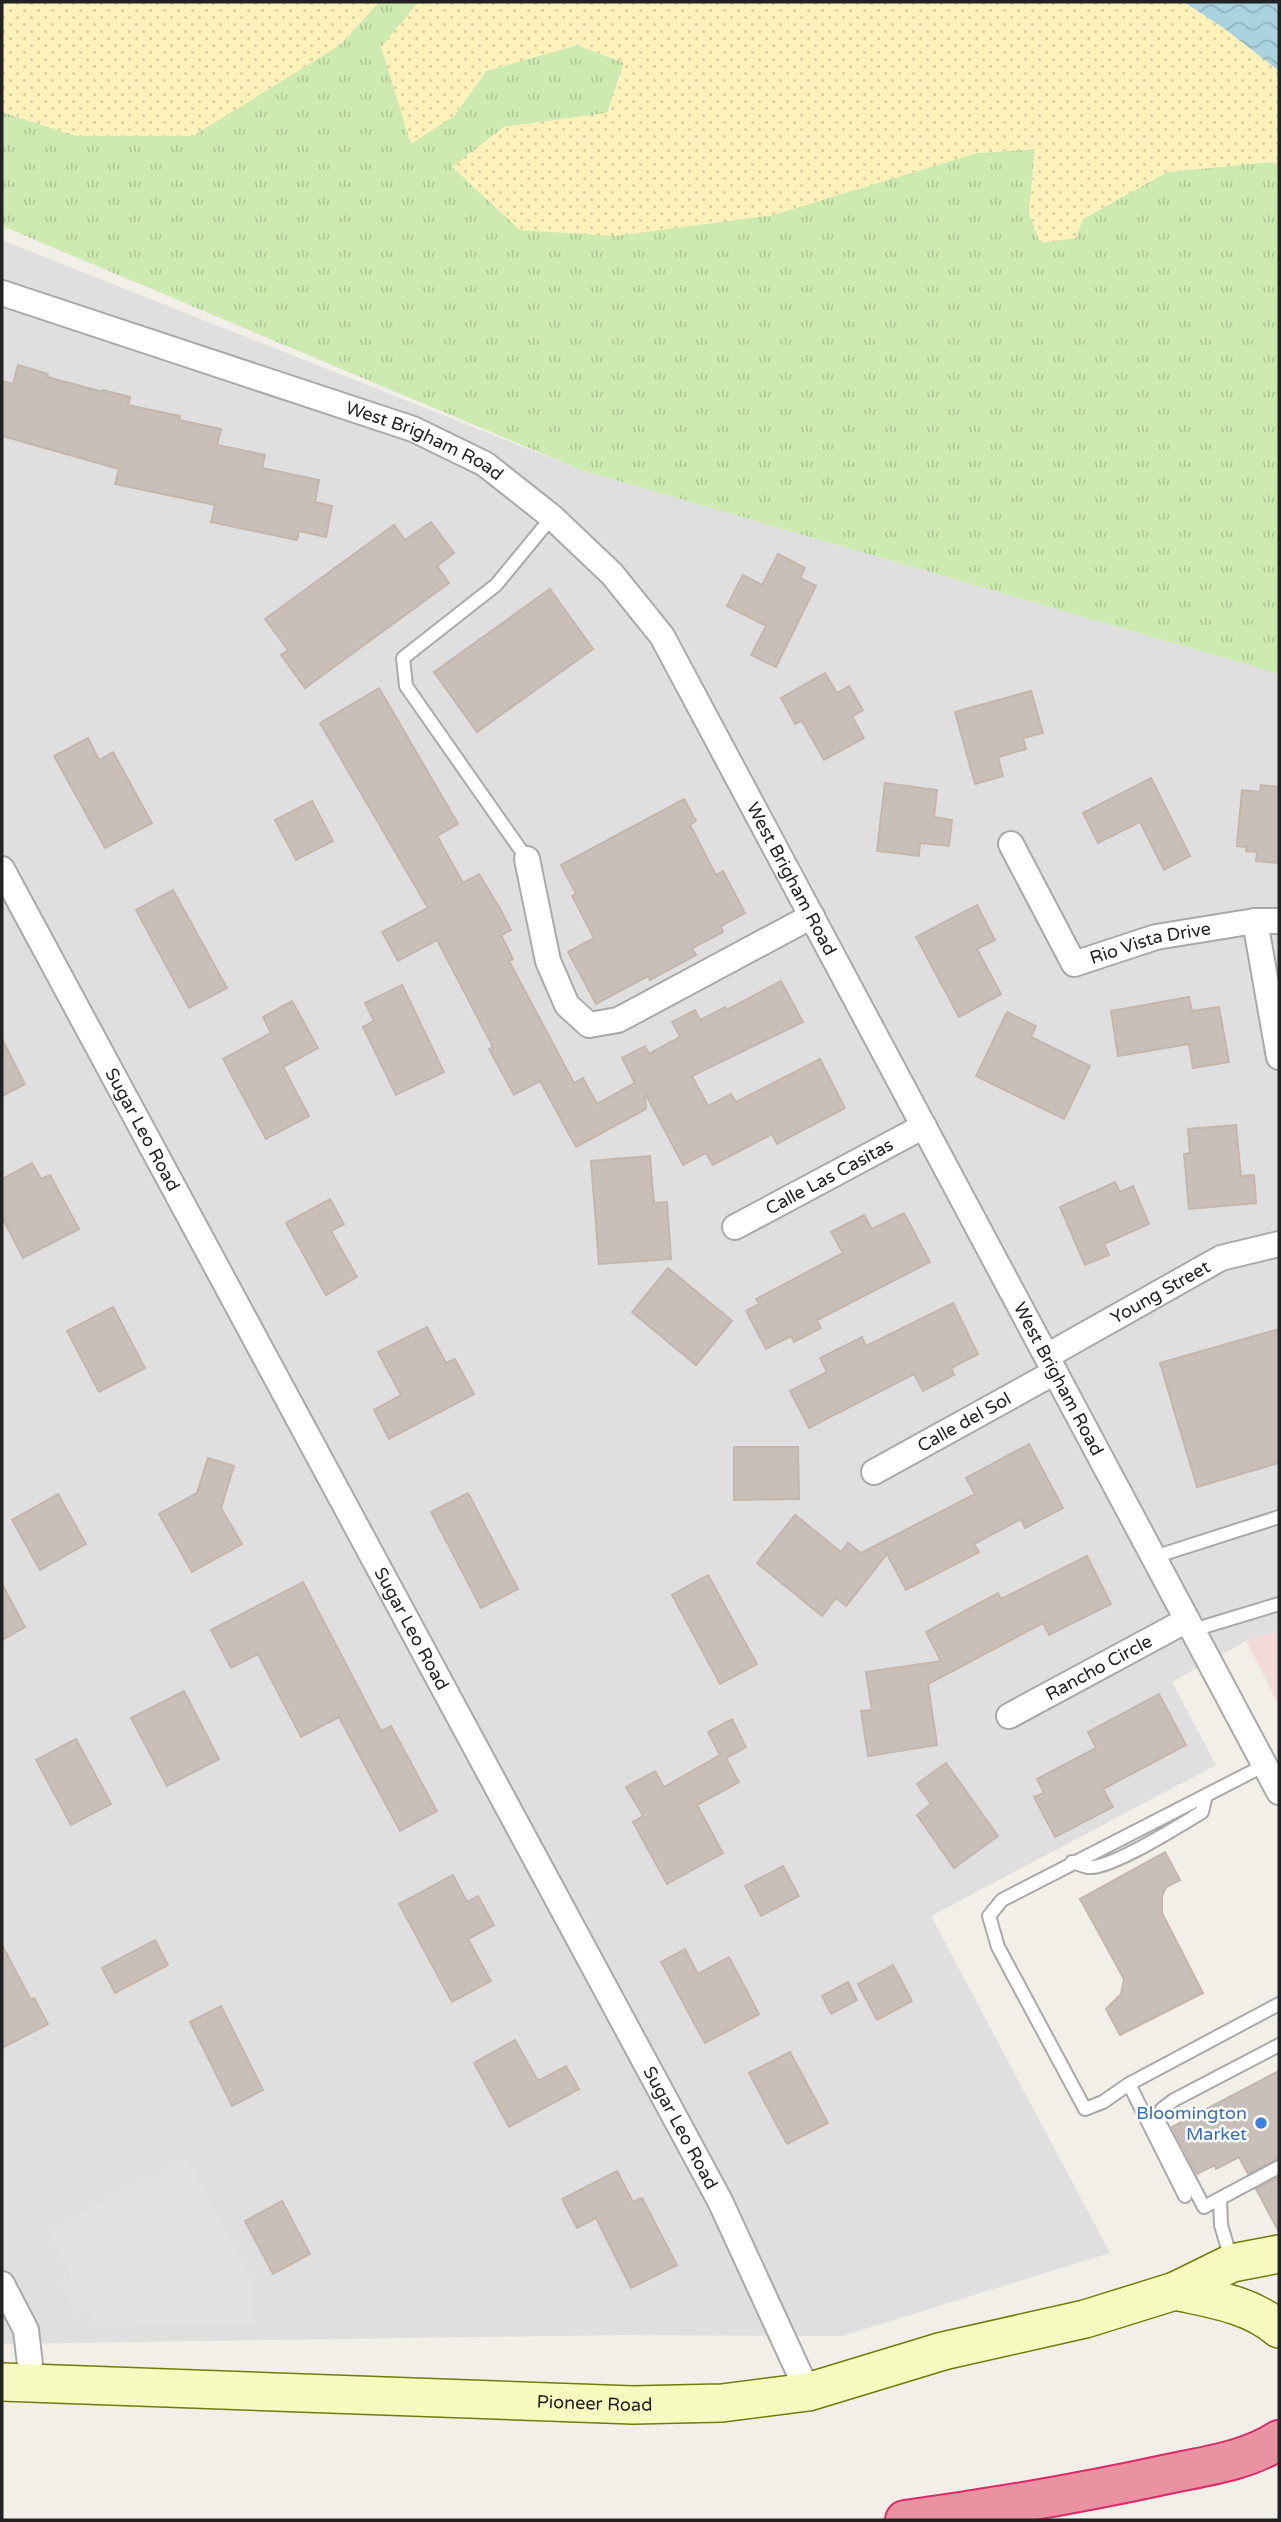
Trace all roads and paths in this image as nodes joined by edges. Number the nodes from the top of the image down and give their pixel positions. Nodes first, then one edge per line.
1 (2, 293) edge
2 (552, 517) junction
3 (1011, 844) dead end
4 (527, 859) joint
5 (2, 869) edge
6 (812, 916) junction
7 (1267, 921) edge
8 (1279, 1057) edge
9 (924, 1126) junction
10 (735, 1227) dead end
11 (1279, 1244) edge
12 (1051, 1364) junction
13 (874, 1472) dead end
14 (1279, 1517) edge
15 (1154, 1557) junction
16 (1279, 1604) edge
17 (1190, 1625) junction
18 (1009, 1716) dead end
19 (1265, 1765) junction
20 (1279, 1792) edge
21 (1279, 2004) edge
22 (1279, 2045) edge
23 (1129, 2084) junction
24 (1279, 2167) edge
25 (1185, 2196) dead end
26 (1220, 2199) junction
27 (1279, 2253) edge
28 (1232, 2263) junction
29 (2, 2284) edge
30 (1175, 2291) junction
31 (1265, 2320) edge
32 (17, 2382) edge
33 (808, 2392) junction
34 (1279, 2440) edge
35 (905, 2520) edge

1 - 2 street, West Brigham Road
2 - 4 lane
2 - 6 street, West Brigham Road
3 - 7 street, Rio Vista Drive
4 - 6 street
5 - 33 street, Sugar Leo Road
6 - 9 street, West Brigham Road
7 - 8 street
9 - 10 street, Calle Las Casitas
9 - 12 street, West Brigham Road
11 - 12 street, Young Street
12 - 13 street, Calle del Sol
12 - 15 street, West Brigham Road
14 - 15 lane
15 - 17 street, West Brigham Road
16 - 17 lane
17 - 18 street, Rancho Circle
17 - 19 street, West Brigham Road
19 - 20 street, West Brigham Road
19 - 23 lane
21 - 23 lane
22 - 26 lane
23 - 25 lane
24 - 26 lane
26 - 28 lane
27 - 28 main road, Pioneer Road
28 - 30 main road, Pioneer Road
28 - 31 main road
29 - 32 street
30 - 31 main road
30 - 33 main road, Pioneer Road
32 - 33 main road, Pioneer Road
34 - 35 highway

